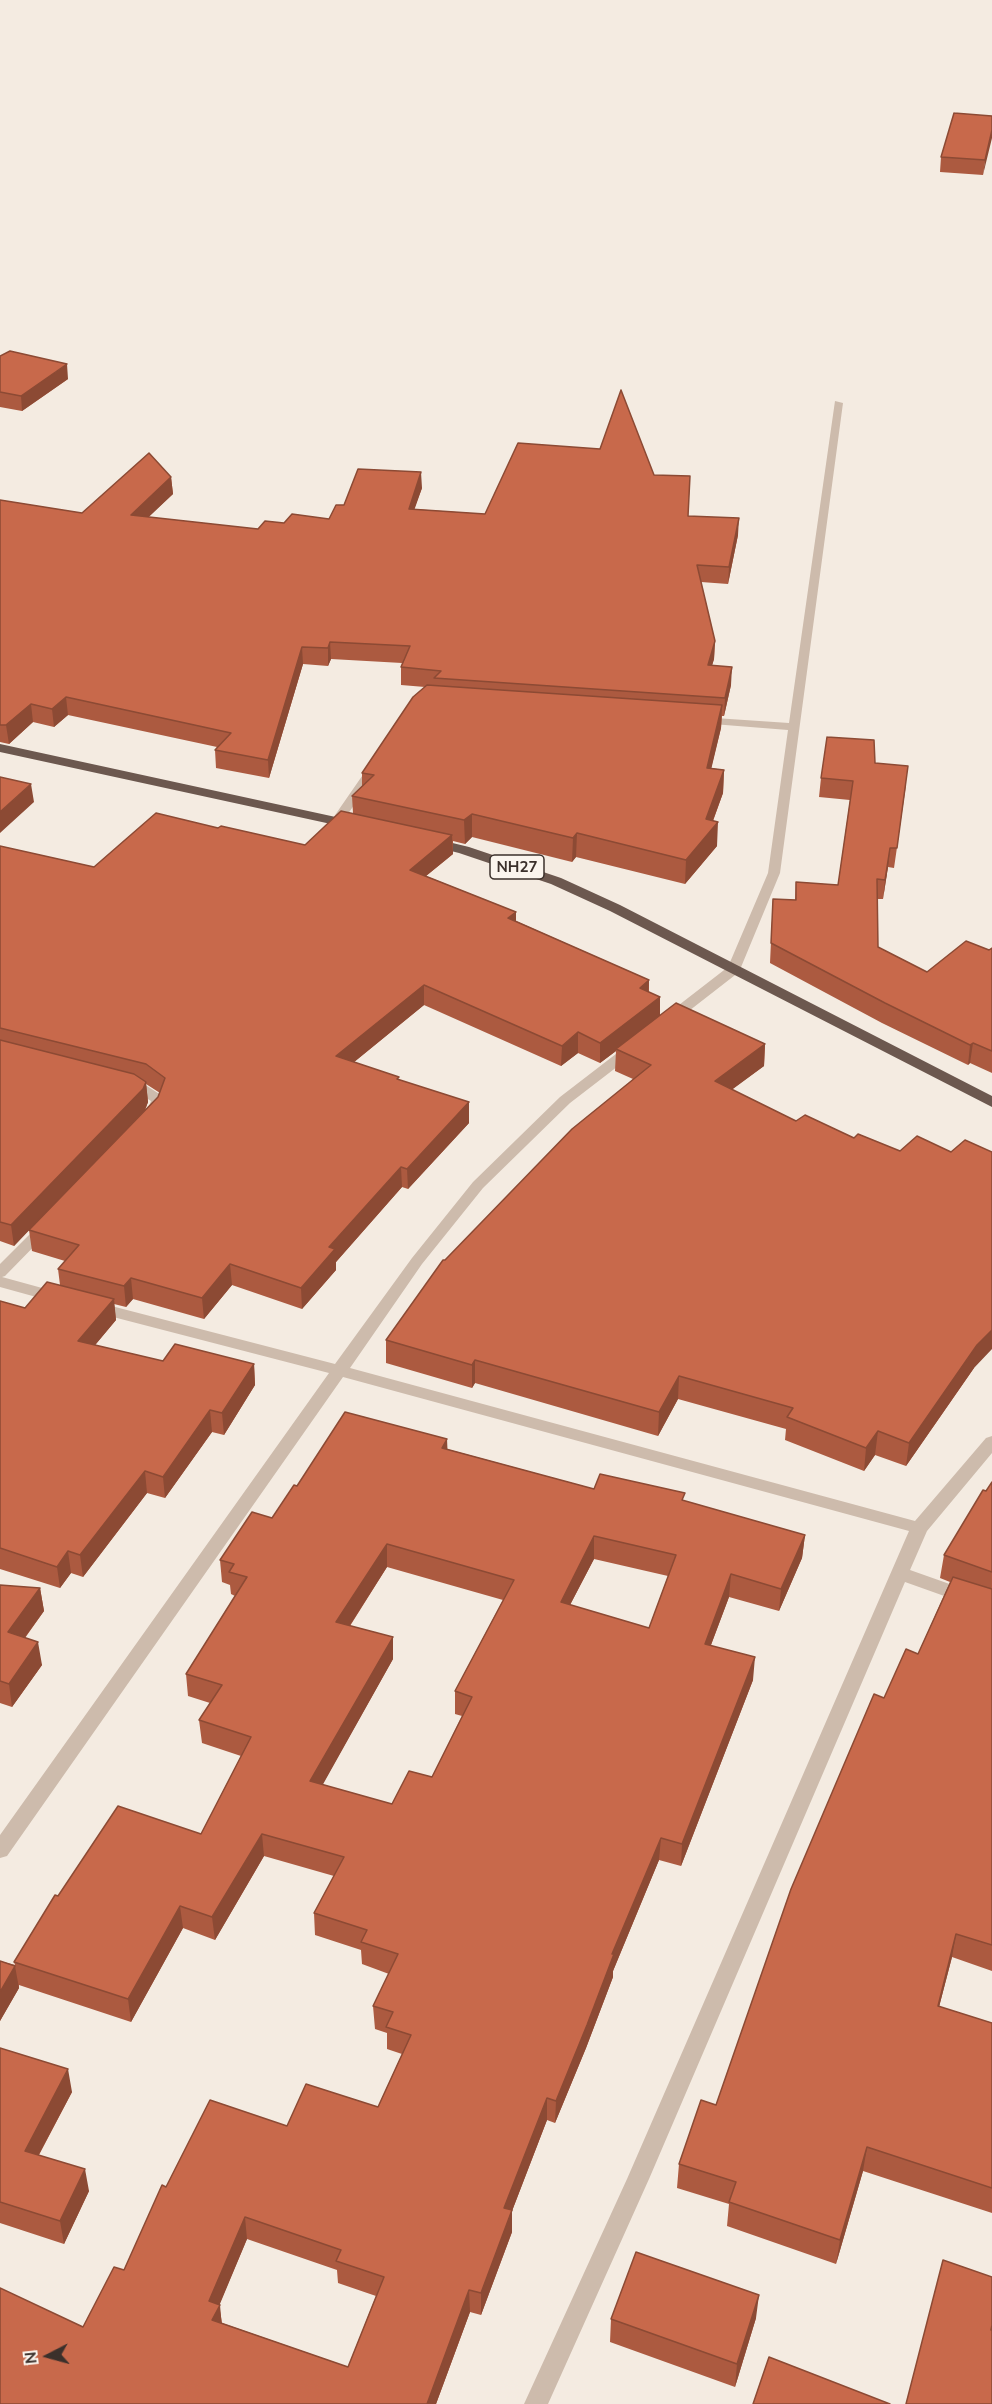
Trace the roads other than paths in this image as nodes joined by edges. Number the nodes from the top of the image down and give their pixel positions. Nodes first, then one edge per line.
1 (838, 403) dead end
2 (689, 720) edge
3 (794, 727) junction
4 (0, 748) edge
5 (382, 755) edge
6 (337, 821) junction
7 (372, 829) edge
8 (418, 839) edge
9 (734, 969) junction
10 (659, 1027) edge
11 (640, 1042) edge
12 (109, 1081) edge
13 (992, 1102) edge
14 (145, 1122) edge
15 (57, 1214) edge
16 (0, 1273) edge
17 (0, 1282) edge
18 (338, 1370) junction
19 (992, 1442) edge
20 (919, 1528) junction
21 (900, 1573) junction
22 (992, 1606) edge
23 (0, 1850) edge
24 (536, 2404) edge

1 - 3 street
2 - 3 street
3 - 9 street
4 - 6 highway
5 - 6 street
6 - 7 highway
8 - 9 highway, NH27
9 - 10 street
9 - 13 highway, NH27
11 - 18 street
12 - 14 street
15 - 16 street
17 - 18 street
18 - 20 street
18 - 23 street
19 - 20 street
20 - 21 street
21 - 22 street
21 - 24 street

